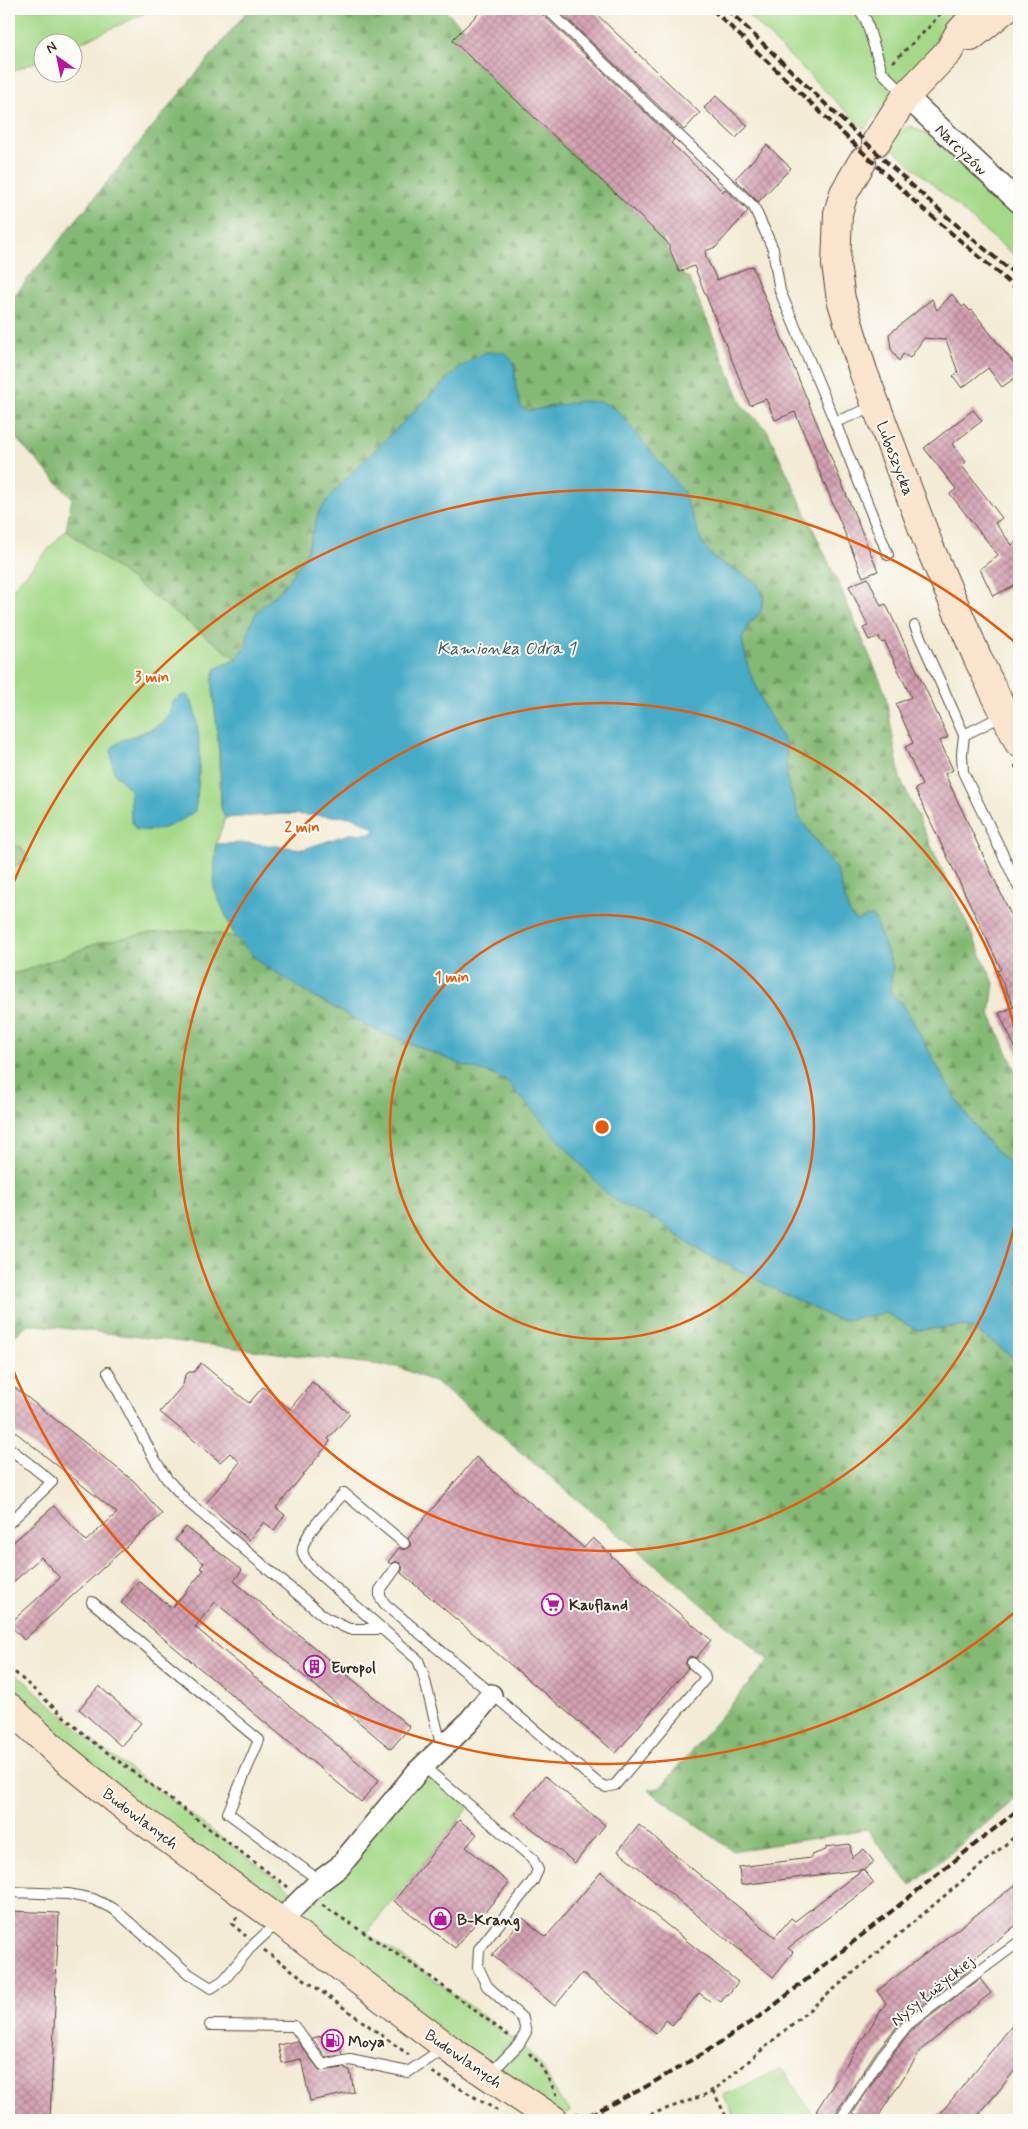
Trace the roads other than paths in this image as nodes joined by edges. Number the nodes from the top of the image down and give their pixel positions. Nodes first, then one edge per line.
1 (547, 9) edge
2 (858, 9) edge
3 (981, 9) edge
4 (1005, 9) edge
5 (958, 31) edge
6 (906, 96) junction
7 (1019, 202) edge
8 (876, 406) junction
9 (835, 422) junction
10 (888, 555) dead end
11 (914, 626) dead end
12 (1005, 714) junction
13 (964, 734) junction
14 (1019, 743) edge
15 (1019, 888) edge
16 (108, 1372) dead end
17 (9, 1448) edge
18 (9, 1523) edge
19 (404, 1543) dead end
20 (396, 1568) dead end
21 (92, 1602) dead end
22 (382, 1629) junction
23 (692, 1663) dead end
24 (491, 1695) junction
25 (9, 1707) edge
26 (442, 1748) junction
27 (423, 1766) junction
28 (320, 1881) junction
29 (9, 1892) edge
30 (280, 1921) junction
31 (1019, 1942) edge
32 (210, 2025) dead end
33 (452, 2051) junction
34 (489, 2076) junction
35 (554, 2120) edge
36 (840, 2120) edge

1 - 9 lane
2 - 6 lane
3 - 5 street, Luboszycka
4 - 5 street, Luboszycka
5 - 6 street, Luboszycka
6 - 7 street, Narcyzów
6 - 8 street, Luboszycka
8 - 9 lane
8 - 12 street, Luboszycka
9 - 10 lane
11 - 13 lane
12 - 13 lane
12 - 14 street, Luboszycka
13 - 15 lane
16 - 22 lane
17 - 18 lane
19 - 22 lane
20 - 24 lane
21 - 28 lane
22 - 26 lane
23 - 24 lane
24 - 26 street
25 - 30 street, Budowlanych
26 - 27 street
27 - 28 street
27 - 34 lane
28 - 30 street
29 - 30 lane
30 - 33 street, Budowlanych
31 - 36 lane, Nysy Łużyckiej
32 - 33 lane
33 - 34 street, Budowlanych
34 - 35 street, Budowlanych

